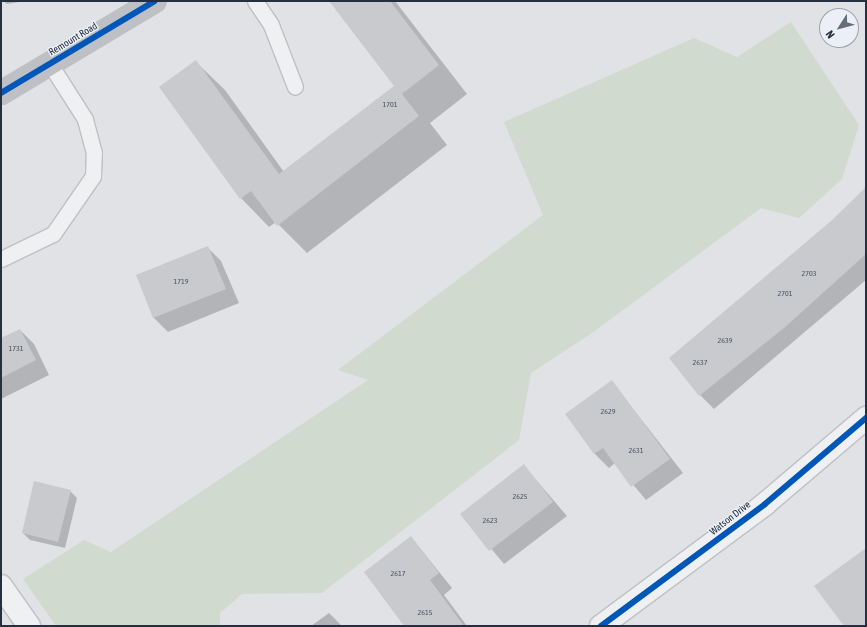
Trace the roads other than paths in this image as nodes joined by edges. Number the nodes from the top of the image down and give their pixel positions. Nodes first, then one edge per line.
1 (155, 1) edge
2 (255, 1) edge
3 (50, 64) junction
4 (295, 87) dead end
5 (1, 93) edge
6 (1, 259) edge
7 (866, 418) edge
8 (1, 586) edge
9 (29, 626) edge
10 (601, 626) edge

1 - 3 main road, Remount Road
2 - 4 lane
3 - 5 main road, Remount Road
3 - 6 lane
7 - 10 street, Watson Drive
8 - 9 street

